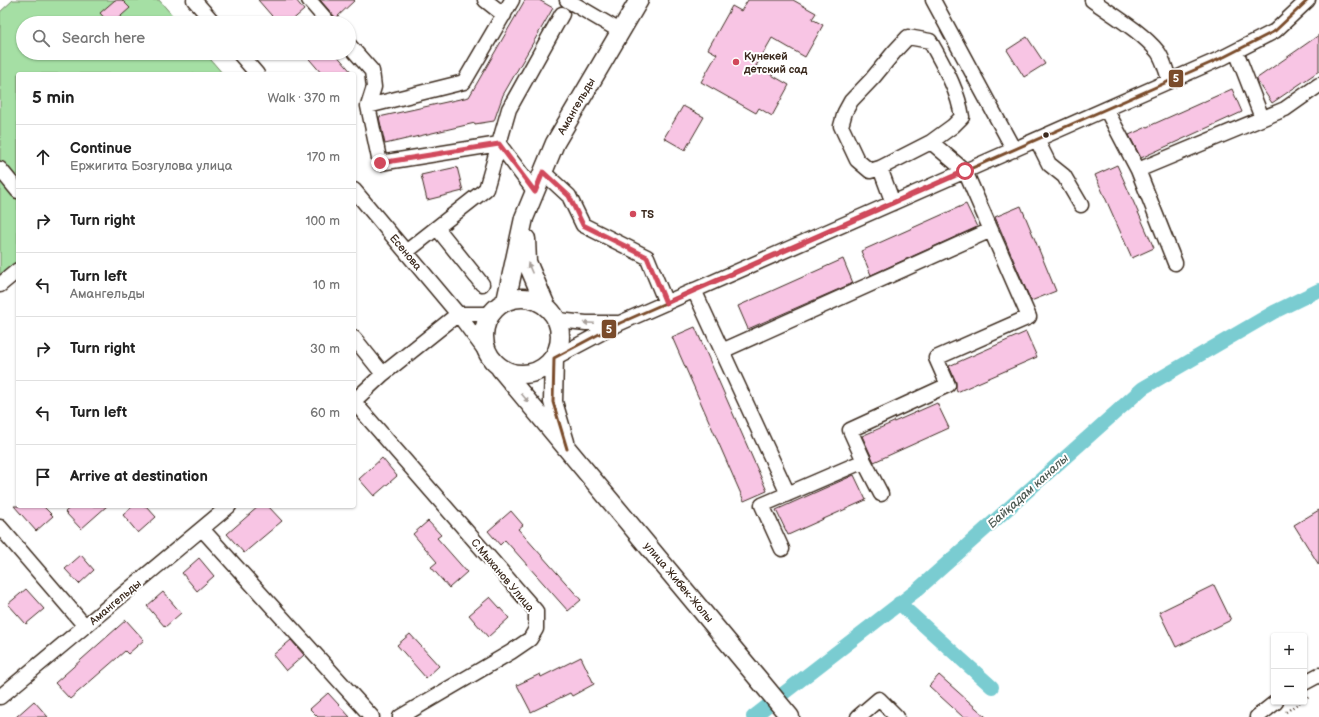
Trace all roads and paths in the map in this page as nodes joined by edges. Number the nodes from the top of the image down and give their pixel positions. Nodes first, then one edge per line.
1 (194, 0) edge
2 (309, 0) edge
3 (485, 0) edge
4 (512, 0) edge
5 (567, 0) edge
6 (639, 0) edge
7 (933, 0) edge
8 (1092, 0) edge
9 (1308, 0) edge
10 (562, 14) dead end
11 (504, 15) junction
12 (208, 16) edge
13 (323, 16) edge
14 (620, 31) junction
15 (1236, 51) junction
16 (356, 53) edge
17 (245, 60) edge
18 (255, 72) edge
19 (1170, 81) junction
20 (1319, 85) edge
21 (368, 106) junction
22 (1106, 109) junction
23 (1262, 118) junction
24 (1037, 140) junction
25 (931, 142) junction
26 (499, 144) junction
27 (1014, 150) junction
28 (880, 168) junction
29 (0, 169) edge
30 (1138, 170) junction
31 (965, 171) junction
32 (543, 172) junction
33 (16, 189) edge
34 (356, 192) edge
35 (535, 192) junction
36 (893, 203) junction
37 (1081, 205) dead end
38 (524, 218) junction
39 (437, 228) junction
40 (991, 230) junction
41 (406, 252) junction
42 (1175, 263) dead end
43 (16, 272) edge
44 (482, 284) dead end
45 (0, 285) edge
46 (694, 290) junction
47 (506, 301) junction
48 (666, 303) junction
49 (545, 304) junction
50 (458, 314) junction
51 (490, 314) junction
52 (558, 320) junction
53 (620, 323) junction
54 (356, 340) edge
55 (722, 351) junction
56 (487, 353) junction
57 (554, 358) junction
58 (500, 368) junction
59 (383, 374) junction
60 (356, 399) edge
61 (356, 403) edge
62 (567, 449) junction
63 (864, 461) junction
64 (788, 494) junction
65 (881, 494) dead end
66 (227, 508) edge
67 (0, 527) edge
68 (202, 529) junction
69 (782, 549) dead end
70 (85, 626) junction
71 (1319, 675) edge
72 (1307, 681) edge
73 (0, 697) edge
74 (1290, 705) edge
75 (1280, 708) edge
76 (372, 717) edge
77 (400, 717) edge
78 (790, 717) edge
79 (858, 717) edge
80 (897, 717) edge
81 (1257, 717) edge

1 - 12 street
2 - 13 street
3 - 11 street
4 - 11 street
5 - 14 street
6 - 14 main road, Амангельды
7 - 27 street
8 - 19 street
9 - 15 street
10 - 26 street
11 - 21 street
14 - 32 main road, Амангельды
15 - 19 street
15 - 23 street
16 - 21 street
17 - 18 street
19 - 22 street
20 - 23 street
21 - 26 street
22 - 24 street
22 - 30 street
23 - 30 street
24 - 27 street
24 - 37 street
25 - 28 street
25 - 28 street
25 - 31 street
26 - 35 street
26 - 39 street
27 - 31 street
28 - 36 street
29 - 33 street
30 - 42 street
31 - 36 street
31 - 40 street
32 - 35 main road, Амангельды
32 - 48 street
34 - 41 street, Есенова
35 - 38 main road, Амангельды
36 - 46 street
38 - 47 main road, Амангельды
49 -> 38 main road
39 - 41 street
39 - 44 street
40 - 55 street
40 - 63 street
41 - 50 street, Есенова
43 - 45 street
46 - 48 street
46 - 55 street
47 - 49 main road
47 - 51 main road
48 - 53 street
49 - 52 main road
50 - 51 street
50 - 56 street, Есенова
50 - 59 street
51 - 56 main road
53 -> 52 street
52 - 57 main road
53 - 57 street
54 - 59 street
55 - 64 street
56 - 58 main road
57 - 58 main road
57 - 62 main road
58 -> 62 main road, улица Жибек-Жолы
59 - 60 street
61 - 77 street, С.Мыханов Улица
62 - 78 main road, улица Жибек-Жолы
63 - 64 street
63 - 65 street
64 - 69 street
66 - 68 street, Амангельды
67 - 70 street
68 - 70 street, Амангельды
68 - 76 street
70 - 73 street, Амангельды
71 - 72 street
74 - 75 path
75 - 81 street
79 - 80 street

